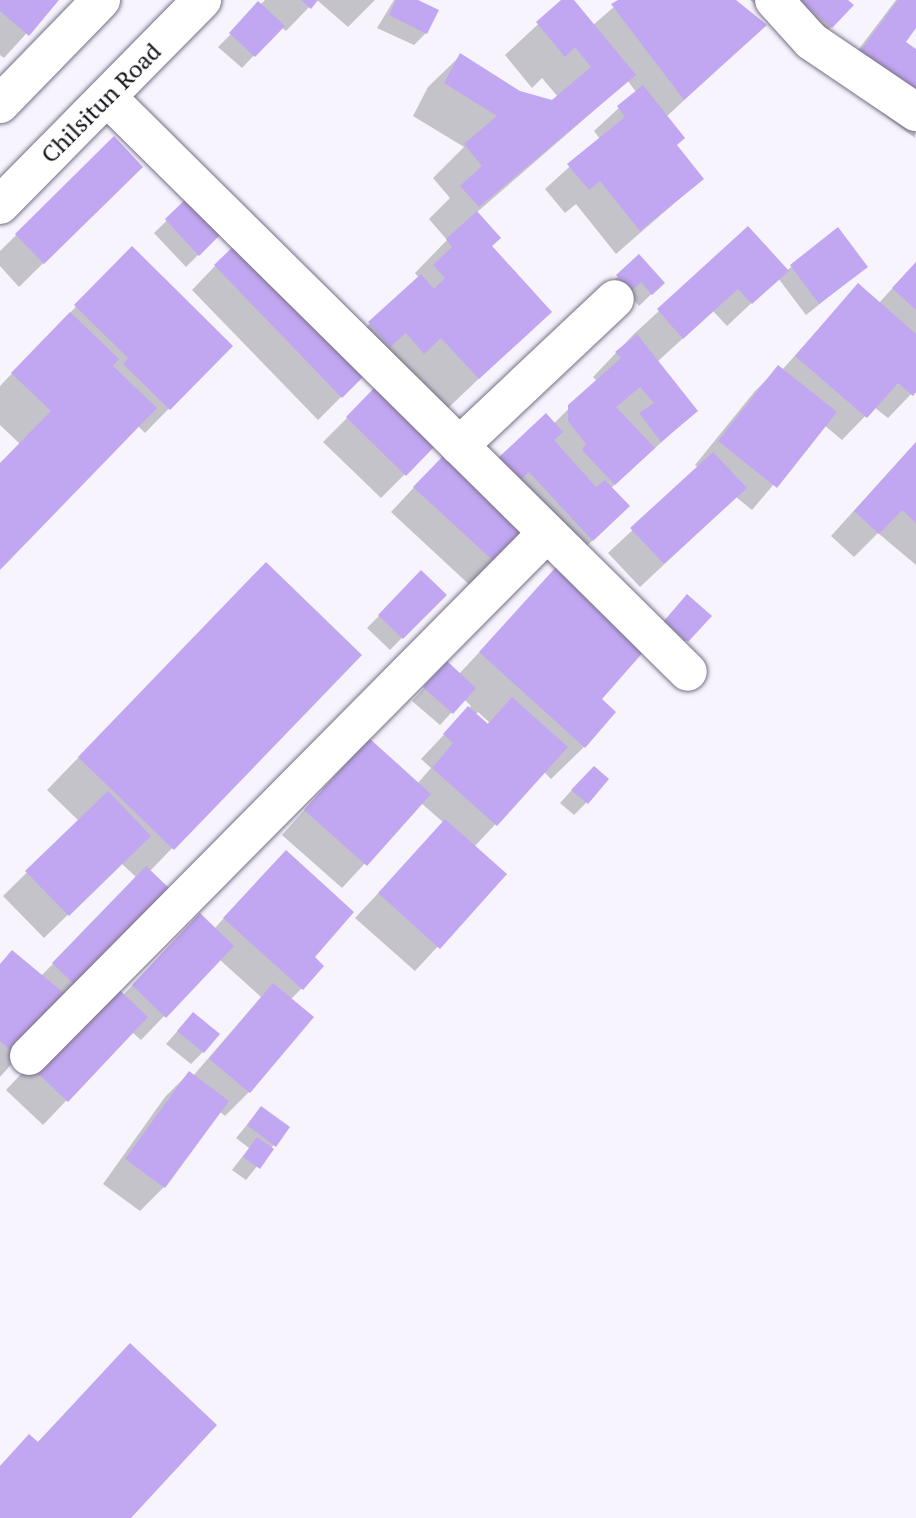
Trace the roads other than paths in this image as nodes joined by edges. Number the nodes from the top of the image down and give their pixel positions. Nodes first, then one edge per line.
1 (101, 0) edge
2 (202, 0) edge
3 (774, 0) edge
4 (107, 97) junction
5 (0, 104) edge
6 (916, 112) edge
7 (0, 205) edge
8 (615, 299) dead end
9 (459, 446) junction
10 (547, 533) junction
11 (688, 672) dead end
12 (29, 1056) dead end

1 - 5 street
2 - 4 street, Chilsitun Road
3 - 6 street
4 - 7 street, Chilsitun Road
4 - 9 street
8 - 9 street
9 - 10 street
10 - 11 street
10 - 12 street

